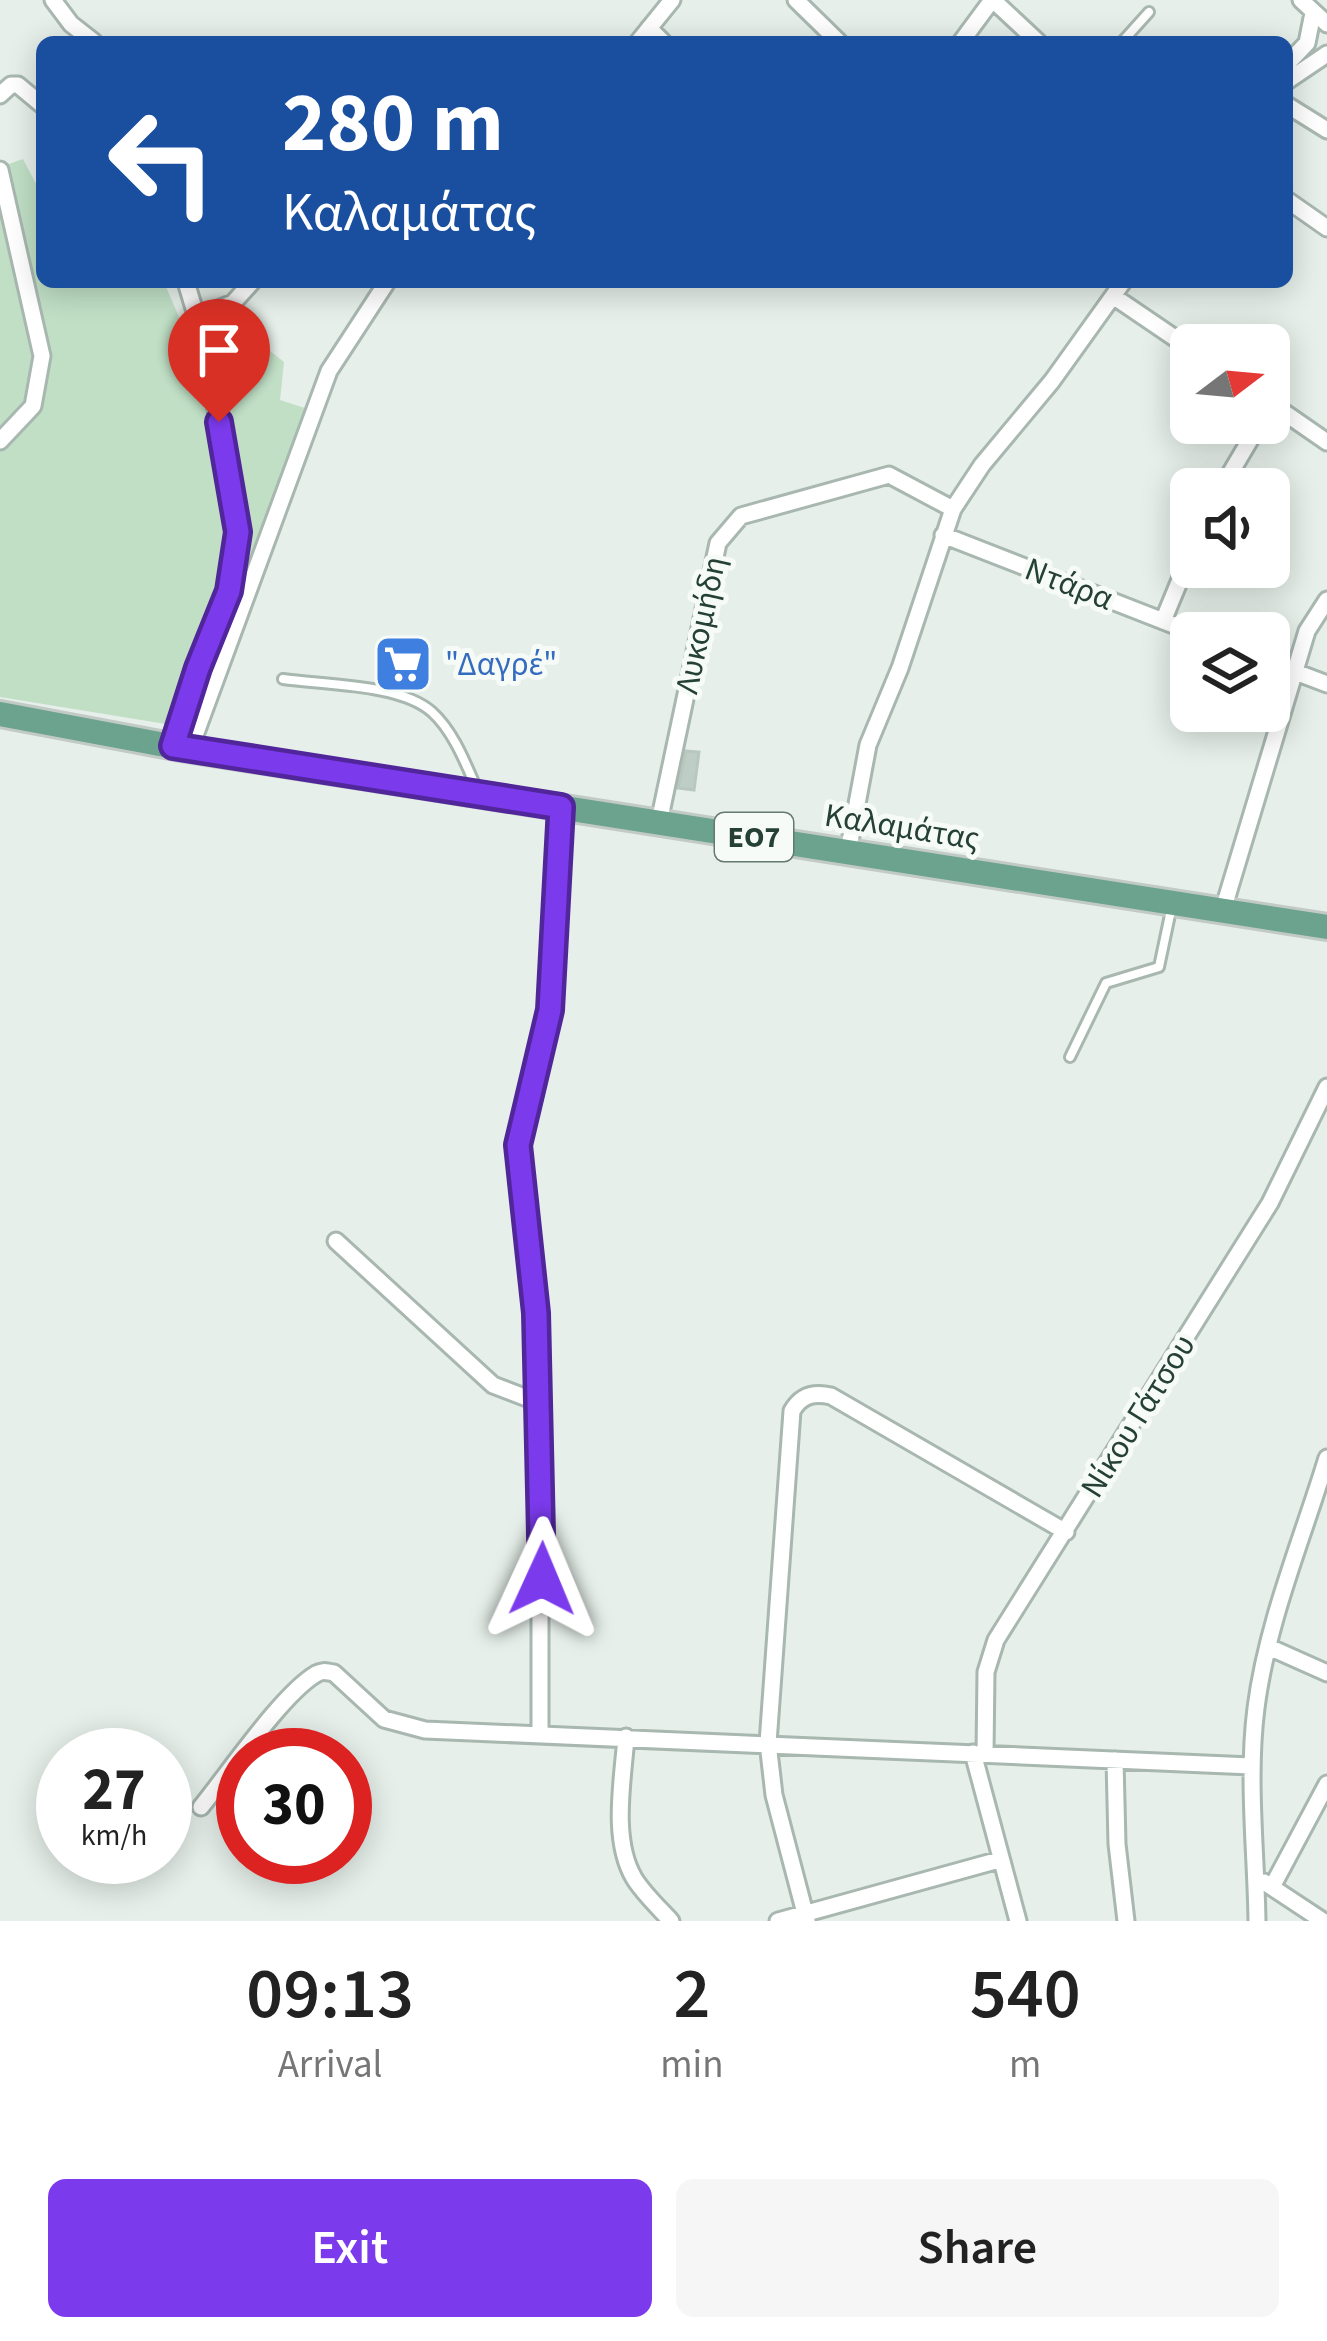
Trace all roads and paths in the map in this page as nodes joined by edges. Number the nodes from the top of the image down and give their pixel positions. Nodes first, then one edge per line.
1 (53, 0) edge
2 (671, 0) edge
3 (796, 0) edge
4 (993, 0) edge
5 (1307, 6) edge
6 (1150, 12) dead end
7 (1327, 24) edge
8 (644, 35) edge
9 (86, 36) edge
10 (833, 36) edge
11 (966, 36) edge
12 (1032, 36) edge
13 (1128, 36) edge
14 (1327, 55) edge
15 (1293, 58) edge
16 (1293, 77) edge
17 (0, 94) edge
18 (36, 101) edge
19 (1293, 109) edge
20 (1327, 130) edge
21 (0, 170) edge
22 (1293, 204) edge
23 (1327, 228) edge
24 (189, 288) edge
25 (247, 288) edge
26 (383, 288) edge
27 (1115, 288) edge
28 (1117, 288) edge
29 (198, 317) junction
30 (1170, 332) edge
31 (1290, 418) edge
32 (0, 441) edge
33 (1327, 442) edge
34 (953, 509) junction
35 (944, 535) junction
36 (1176, 588) edge
37 (1327, 599) edge
38 (1162, 621) junction
39 (1170, 624) edge
40 (1290, 670) edge
41 (1295, 672) junction
42 (284, 679) dead end
43 (1327, 684) edge
44 (0, 714) edge
45 (182, 747) junction
46 (478, 794) junction
47 (561, 807) junction
48 (659, 822) junction
49 (848, 852) junction
50 (1172, 902) junction
51 (1223, 910) junction
52 (1327, 926) edge
53 (1070, 1057) dead end
54 (1327, 1087) edge
55 (1320, 1122) edge
56 (336, 1240) dead end
57 (540, 1403) junction
58 (1326, 1460) edge
59 (1066, 1532) junction
60 (1269, 1647) junction
61 (1327, 1673) edge
62 (541, 1732) junction
63 (626, 1737) junction
64 (768, 1743) junction
65 (979, 1753) junction
66 (1115, 1760) junction
67 (1251, 1766) junction
68 (1327, 1784) edge
69 (201, 1807) dead end
70 (999, 1860) junction
71 (1256, 1877) junction
72 (1272, 1887) junction
73 (806, 1918) edge
74 (671, 1921) edge
75 (778, 1921) edge
76 (1018, 1921) edge
77 (1126, 1921) edge
78 (1257, 1921) edge
79 (1323, 1921) edge

1 - 9 street
2 - 8 street
3 - 10 street
4 - 11 street
4 - 12 street
5 - 7 street
5 - 15 street
6 - 13 lane
14 - 16 street
17 - 18 street
19 - 20 street
21 - 32 street
22 - 23 street
24 - 29 street
25 - 29 street
26 - 45 street
27 - 34 street
28 - 30 street
29 - 45 street
31 - 33 street
34 - 35 street
34 - 48 street, Λυκομήδη
35 - 38 street, Ντάρα
35 - 49 street
36 - 38 street
37 - 41 street
38 - 39 street, Ντάρα
40 - 41 street
41 - 43 street
41 - 51 street
42 - 46 lane
44 - 45 main road, ΕΟ7
45 - 46 main road, Καλαμάτας / ΕΟ7
46 - 47 main road, Καλαμάτας / ΕΟ7
47 - 48 main road, Καλαμάτας / ΕΟ7
47 - 57 street
48 - 49 main road, Καλαμάτας / ΕΟ7
49 - 50 main road, Καλαμάτας / ΕΟ7
50 - 51 main road, Καλαμάτας / ΕΟ7
50 - 53 lane
51 - 52 main road, Καλαμάτας / ΕΟ7
54 - 55 street, Νίκου Γάτσου
55 - 59 street, Νίκου Γάτσου
56 - 57 street
57 - 62 street
58 - 60 street
59 - 64 street
59 - 65 street, Νίκου Γάτσου
60 - 61 street
60 - 67 street
62 - 63 street
62 - 69 street
63 - 64 street
63 - 74 street
64 - 65 street
64 - 73 street
65 - 66 street
65 - 70 street, Νίκου Γάτσου
66 - 67 street
66 - 77 street
67 - 71 street
68 - 72 street
70 - 73 street
70 - 76 street, Νίκου Γάτσου
71 - 72 street
71 - 78 street
72 - 79 street
73 - 75 street

